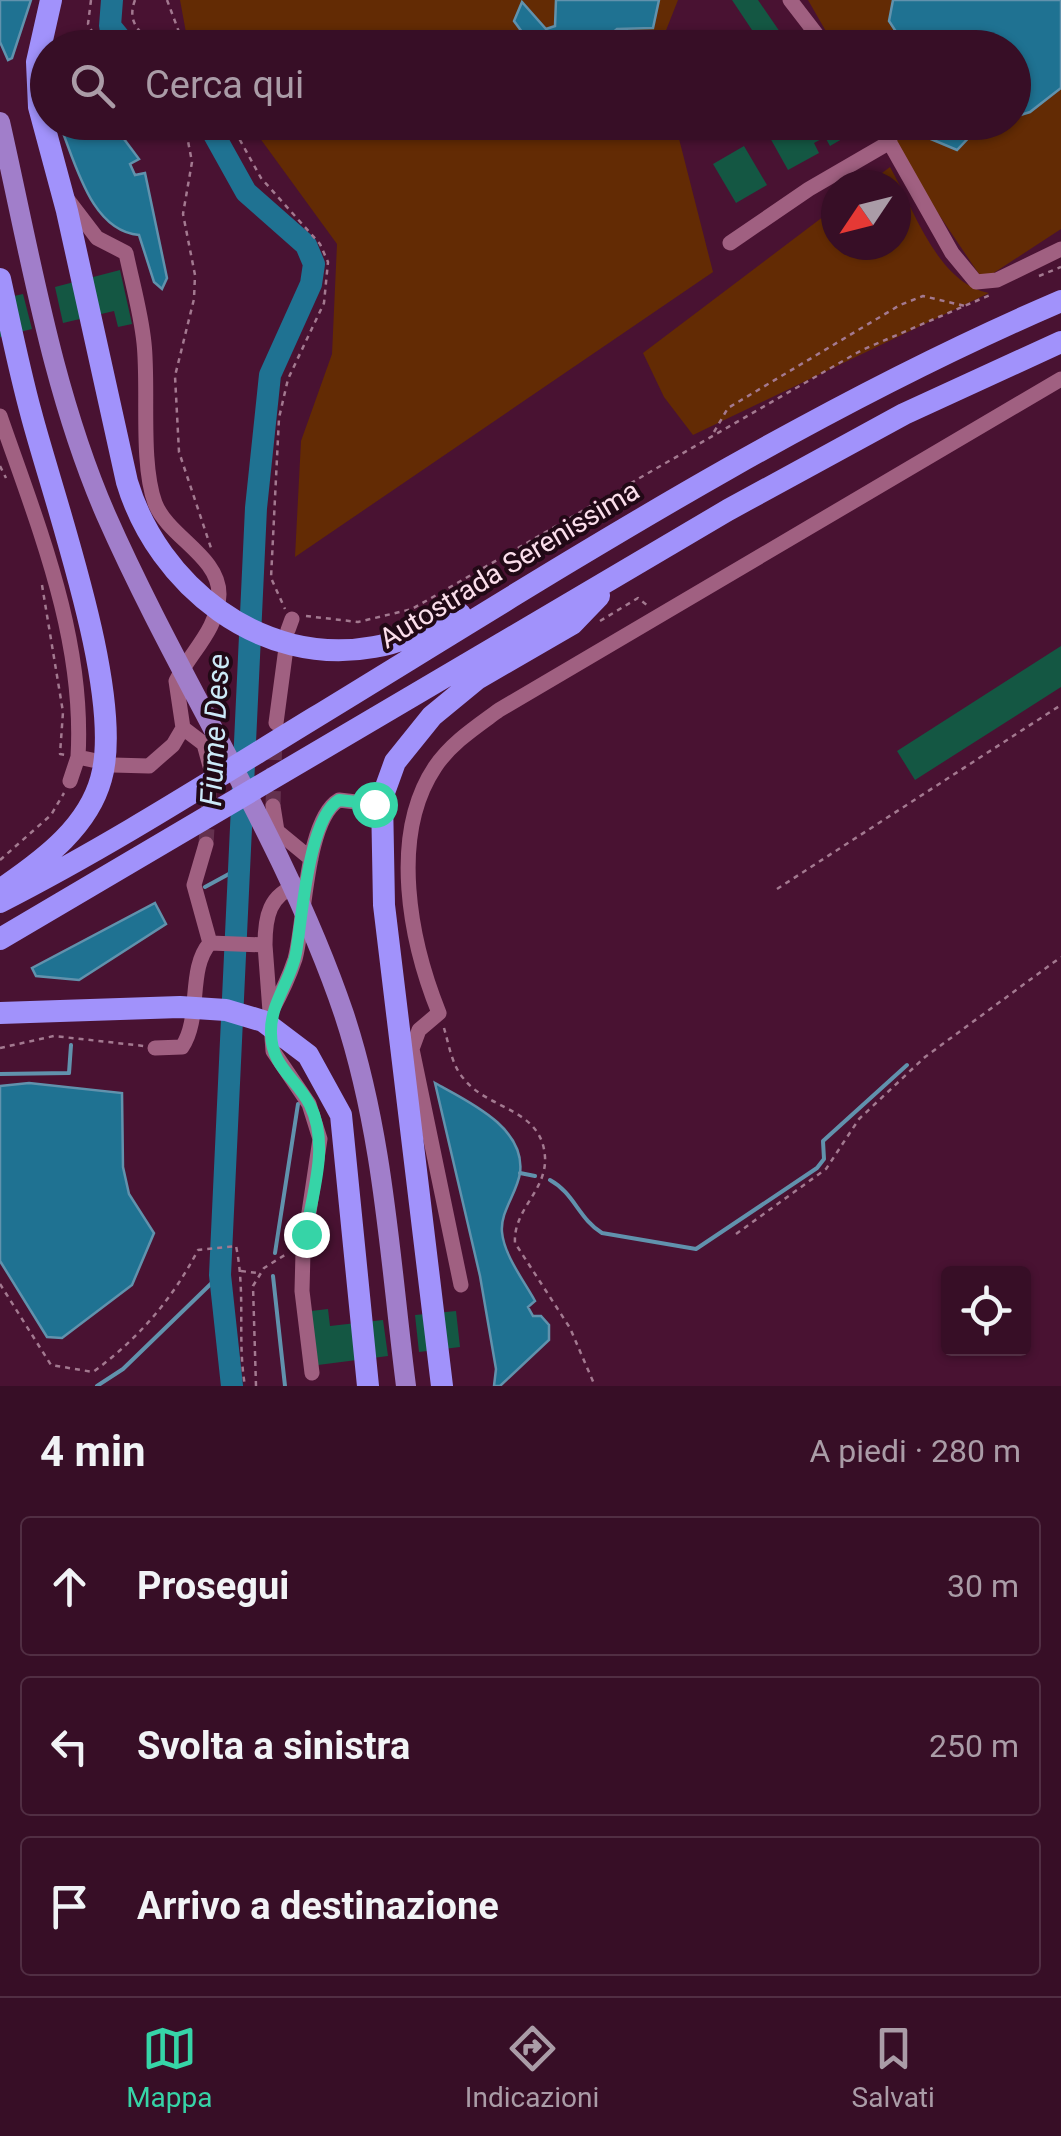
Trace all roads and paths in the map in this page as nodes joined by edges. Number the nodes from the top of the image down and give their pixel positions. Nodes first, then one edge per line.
1 (51, 0) edge
2 (91, 0) edge
3 (135, 0) edge
4 (167, 0) edge
5 (790, 0) edge
6 (45, 30) edge
7 (91, 30) edge
8 (138, 30) edge
9 (178, 30) edge
10 (813, 30) edge
11 (0, 122) edge
12 (47, 140) edge
13 (190, 140) edge
14 (240, 140) edge
15 (890, 142) joint
16 (60, 190) junction
17 (730, 244) dead end
18 (1061, 249) edge
19 (0, 279) edge
20 (1061, 301) edge
21 (966, 306) dead end
22 (929, 320) dead end
23 (1061, 342) edge
24 (1061, 380) edge
25 (0, 416) edge
26 (713, 433) junction
27 (0, 466) edge
28 (11, 488) dead end
29 (601, 542) junction
30 (212, 569) junction
31 (618, 574) junction
32 (40, 578) dead end
33 (657, 618) junction
34 (589, 628) dead end
35 (287, 634) junction
36 (1061, 705) edge
37 (276, 723) tunnel mouth
38 (183, 728) junction
39 (85, 759) junction
40 (113, 765) dead end
41 (214, 771) junction
42 (70, 781) joint
43 (273, 806) tunnel mouth
44 (414, 810) junction
45 (206, 844) tunnel mouth
46 (312, 859) junction
47 (0, 860) edge
48 (304, 884) junction
49 (777, 889) dead end
50 (0, 890) edge
51 (0, 902) edge
52 (0, 939) edge
53 (214, 943) junction
54 (259, 945) junction
55 (1061, 957) edge
56 (0, 1013) edge
57 (439, 1013) junction
58 (276, 1021) junction
59 (0, 1048) edge
60 (155, 1048) joint
61 (306, 1234) junction
62 (736, 1234) dead end
63 (241, 1270) junction
64 (258, 1274) junction
65 (0, 1284) edge
66 (461, 1286) dead end
67 (312, 1373) dead end
68 (245, 1386) edge
69 (256, 1386) edge
70 (368, 1386) edge
71 (406, 1386) edge
72 (442, 1386) edge
73 (595, 1386) edge

1 - 6 highway
2 - 7 path
3 - 8 path
4 - 9 path
5 - 10 lane
11 - 71 main road
12 - 16 highway
13 - 30 path
14 - 35 path
15 - 17 lane
15 - 18 lane
16 - 30 lane
16 - 35 highway
19 - 50 highway
20 - 29 highway, Autostrada Serenissima
21 - 26 path
22 - 26 path
23 - 31 highway
24 - 33 lane
25 - 39 lane
26 - 35 path
27 - 28 path
29 - 35 highway
29 - 41 highway, Autostrada Serenissima
30 - 38 lane
31 - 52 highway
31 - 72 highway
32 - 39 path
33 - 34 path
33 - 44 lane
35 - 37 lane
36 - 49 path
38 - 40 lane
38 - 41 lane
39 - 42 lane
41 - 51 highway, Autostrada Serenissima
42 - 47 path
43 - 46 lane
44 - 46 lane
44 - 57 lane
45 - 53 lane
46 - 48 lane
48 - 54 lane
48 - 58 lane
53 - 54 lane
53 - 60 lane
54 - 58 lane
55 - 62 path
56 - 58 highway
57 - 66 lane
57 - 73 path
58 - 61 lane
58 - 70 highway
59 - 60 path
61 - 64 path
61 - 67 lane
63 - 64 path
63 - 65 path
63 - 68 path
64 - 69 path

